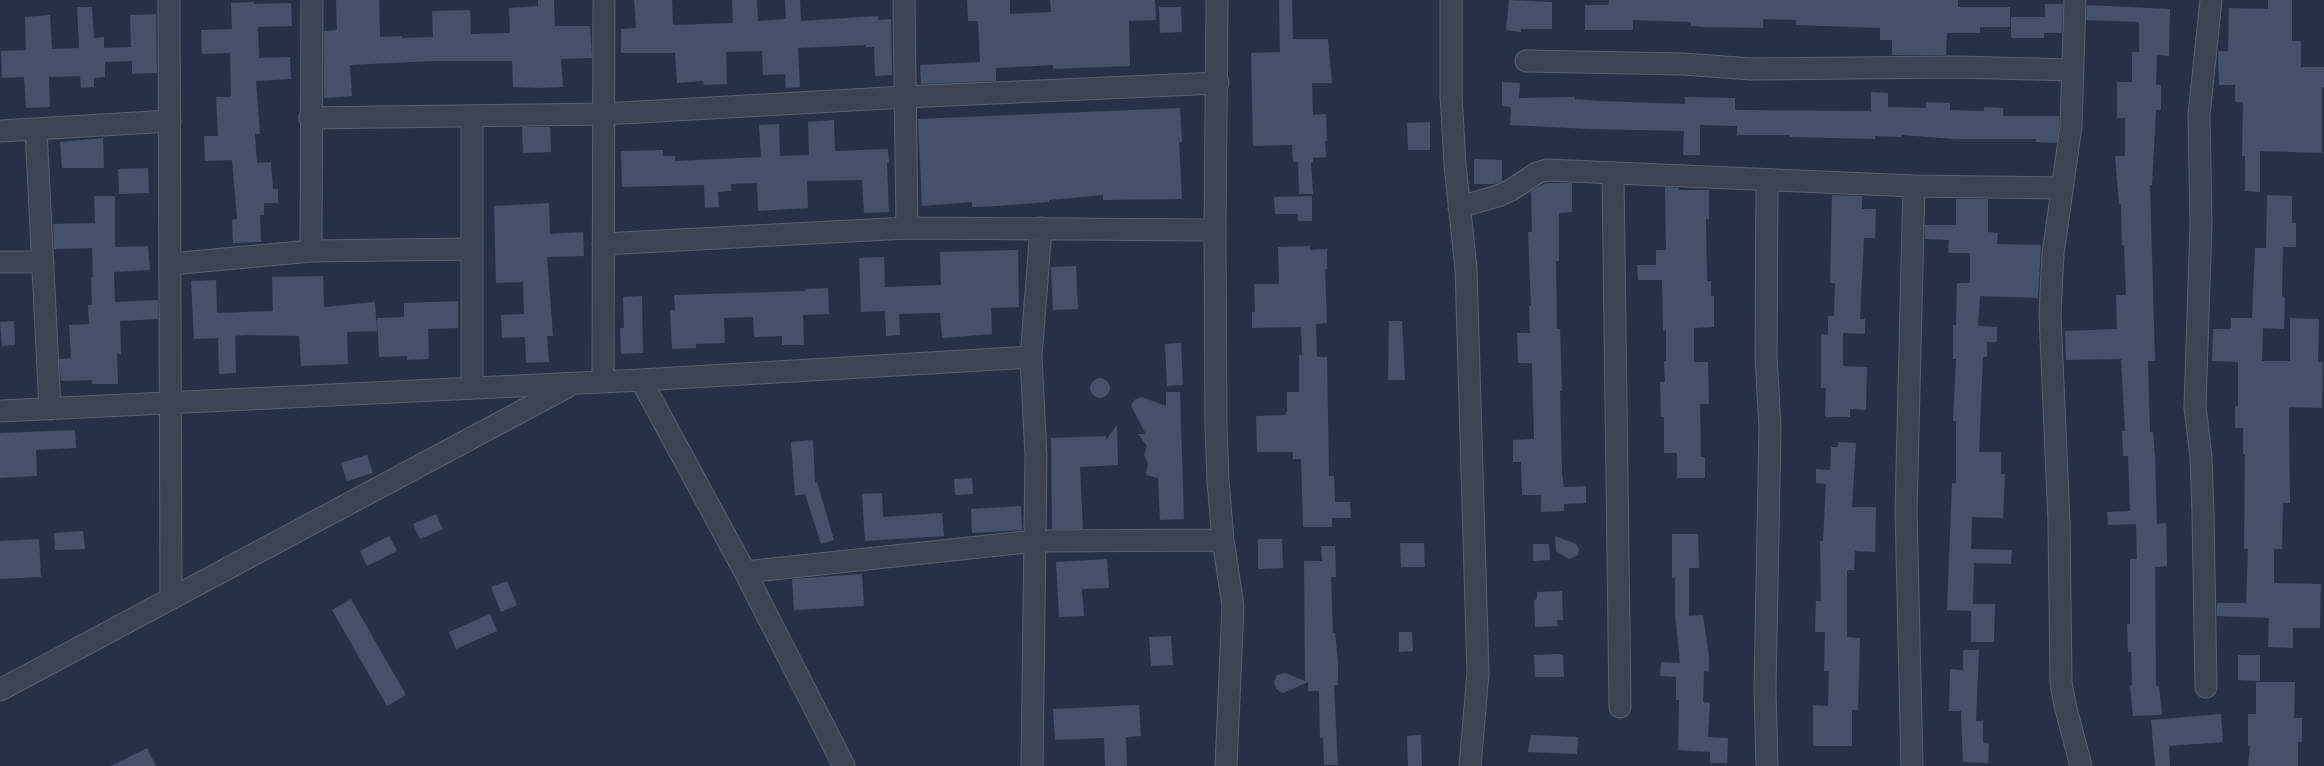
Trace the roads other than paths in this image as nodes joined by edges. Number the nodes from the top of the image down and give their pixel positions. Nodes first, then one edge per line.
1 (169, 0) edge
2 (312, 0) edge
3 (604, 0) edge
4 (904, 0) edge
5 (1217, 0) edge
6 (1451, 0) edge
7 (2075, 0) edge
8 (2211, 0) edge
9 (1526, 61) dead end
10 (2073, 70) junction
11 (1218, 83) junction
12 (905, 97) junction
13 (604, 114) junction
14 (472, 116) junction
15 (310, 118) junction
16 (170, 121) junction
17 (36, 130) junction
18 (0, 131) edge
19 (1613, 175) junction
20 (1767, 180) junction
21 (1914, 186) junction
22 (2062, 188) junction
23 (1460, 207) junction
24 (907, 228) junction
25 (1041, 228) junction
26 (1215, 230) junction
27 (603, 244) junction
28 (472, 249) junction
29 (311, 251) junction
30 (0, 262) edge
31 (43, 262) junction
32 (171, 264) junction
33 (1031, 357) junction
34 (641, 380) junction
35 (603, 382) junction
36 (574, 383) junction
37 (472, 388) junction
38 (170, 403) junction
39 (50, 409) junction
40 (0, 411) edge
41 (1223, 540) junction
42 (1035, 541) junction
43 (745, 572) junction
44 (171, 599) junction
45 (2206, 686) dead end
46 (0, 690) edge
47 (1620, 707) dead end
48 (844, 766) edge
49 (1032, 766) edge
50 (1226, 766) edge
51 (1470, 766) edge
52 (1767, 766) edge
53 (1912, 766) edge
54 (2081, 766) edge

1 - 16 street
2 - 15 street
3 - 13 street
4 - 12 street
5 - 11 street
6 - 23 street
7 - 10 street
8 - 45 street
9 - 10 street
10 - 22 street
11 - 12 street
11 - 26 street
12 - 13 street
12 - 24 street
13 - 14 street
13 - 27 street
14 - 15 street
14 - 28 street
15 - 29 street
16 - 17 street
16 - 32 street
17 - 18 street
17 - 31 street
19 - 20 street
19 - 23 street
19 - 47 street
20 - 21 street
20 - 52 street
21 - 22 street
21 - 53 street
22 - 54 street
23 - 51 street
24 - 25 street
24 - 27 street
25 - 26 street
25 - 33 street
26 - 41 street
27 - 35 street
28 - 29 street
28 - 37 street
29 - 32 street
30 - 31 street
31 - 39 street
32 - 38 street
33 - 34 street
33 - 42 street
34 - 35 street
34 - 43 street
35 - 36 street
36 - 37 street
36 - 44 street
37 - 38 street
38 - 39 street
38 - 44 street
39 - 40 street
41 - 42 street
41 - 50 street
42 - 43 street
42 - 49 street
43 - 48 street
44 - 46 street

